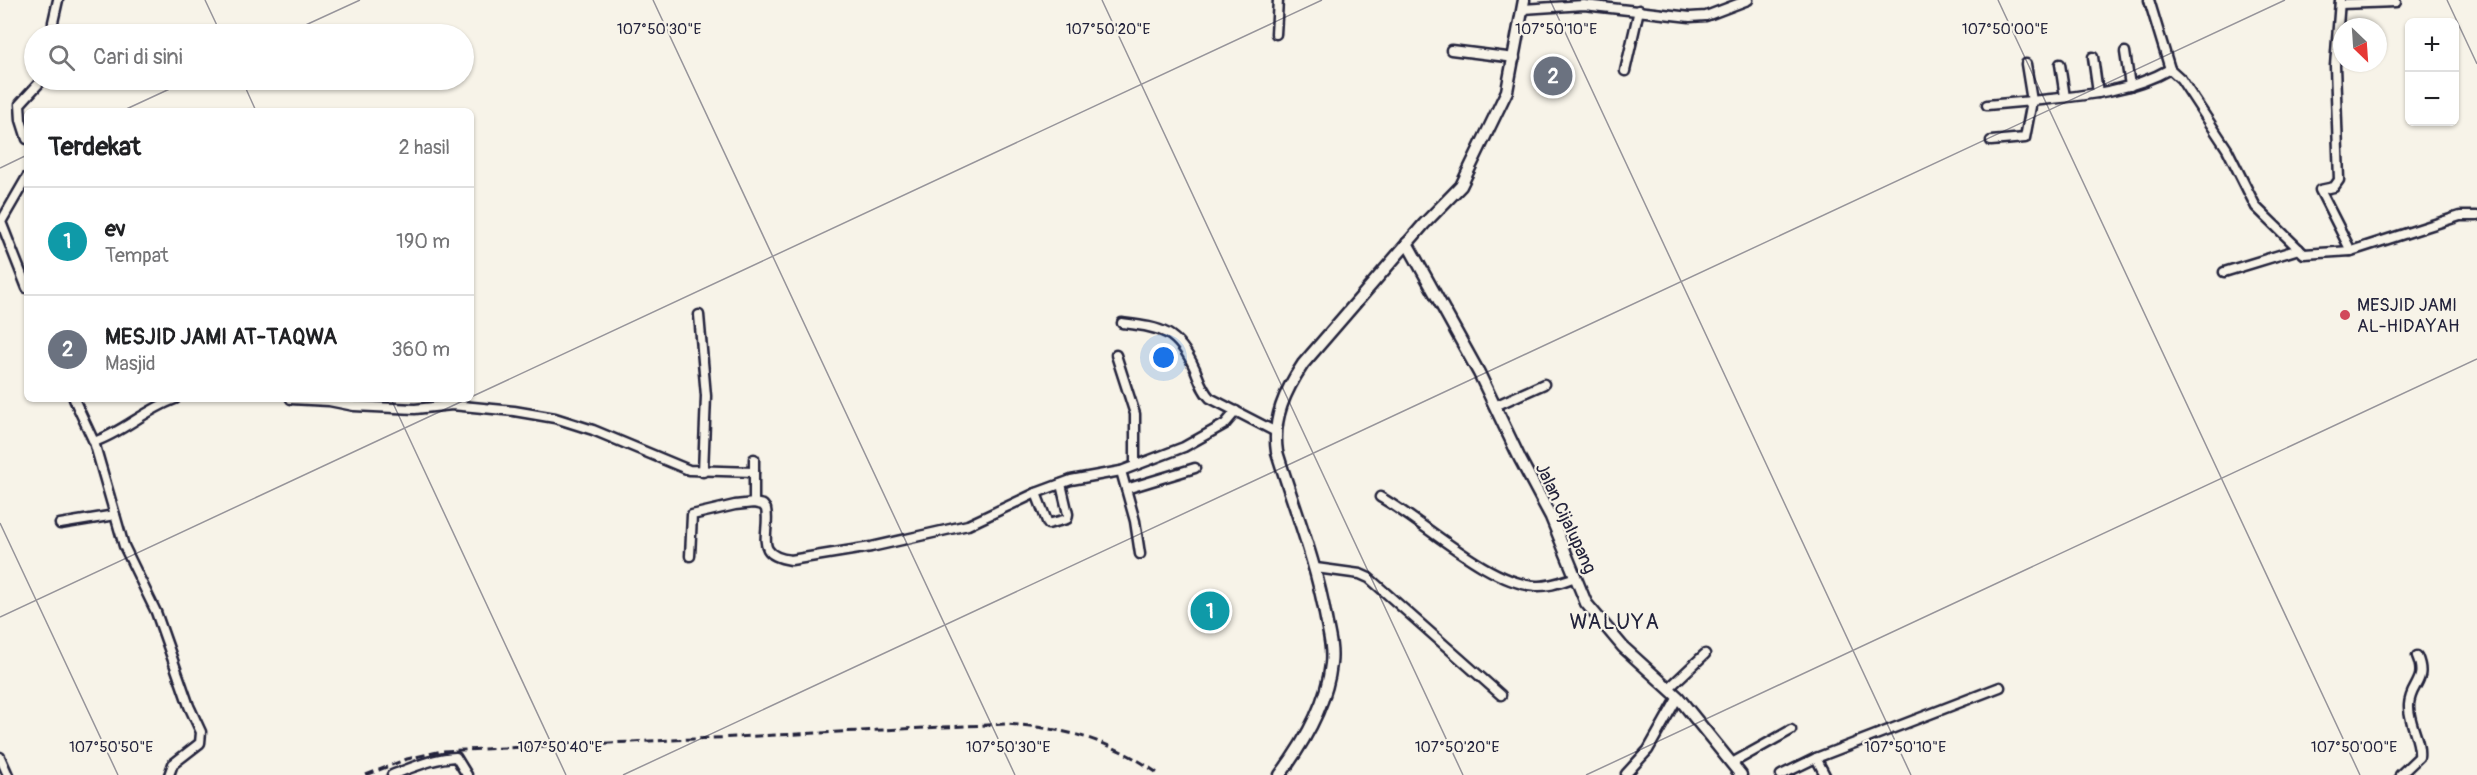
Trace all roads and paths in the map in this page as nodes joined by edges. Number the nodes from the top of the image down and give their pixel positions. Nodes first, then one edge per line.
1 (58, 0) edge
2 (1278, 0) edge
3 (1748, 0) edge
4 (2149, 0) edge
5 (2340, 2) edge
6 (2396, 2) dead end
7 (1523, 4) edge
8 (1639, 10) junction
9 (53, 24) edge
10 (1276, 34) dead end
11 (1450, 50) dead end
12 (2125, 52) dead end
13 (2093, 57) dead end
14 (1515, 58) junction
15 (2026, 64) dead end
16 (2060, 64) dead end
17 (2170, 69) junction
18 (1625, 71) dead end
19 (2130, 86) junction
20 (33, 90) edge
21 (2098, 93) junction
22 (2065, 97) junction
23 (2032, 101) junction
24 (1987, 105) dead end
25 (24, 130) edge
26 (1991, 141) dead end
27 (24, 182) edge
28 (2477, 216) edge
29 (1407, 243) junction
30 (2298, 249) junction
31 (2350, 251) junction
32 (23, 267) edge
33 (2224, 272) dead end
34 (699, 315) dead end
35 (1122, 323) dead end
36 (1116, 356) dead end
37 (1544, 384) dead end
38 (75, 402) edge
39 (169, 402) edge
40 (334, 402) edge
41 (1495, 406) junction
42 (1236, 411) junction
43 (1276, 432) junction
44 (94, 442) junction
45 (754, 459) dead end
46 (1135, 465) junction
47 (1195, 468) dead end
48 (1121, 471) junction
49 (703, 472) junction
50 (754, 472) junction
51 (1061, 484) junction
52 (1126, 489) junction
53 (1035, 493) junction
54 (1380, 497) dead end
55 (754, 503) junction
56 (116, 515) junction
57 (60, 524) dead end
58 (1140, 554) dead end
59 (690, 556) dead end
60 (1316, 568) junction
61 (1576, 577) junction
62 (1705, 654) dead end
63 (2417, 656) dead end
64 (2000, 687) dead end
65 (1670, 688) junction
66 (1501, 695) dead end
67 (1678, 697) junction
68 (1791, 730) dead end
69 (0, 757) edge
70 (1816, 758) junction
71 (1732, 763) junction
72 (1626, 774) edge
73 (8, 775) edge
74 (169, 775) edge
75 (392, 775) edge
76 (467, 775) edge
77 (1280, 775) edge
78 (1741, 775) edge
79 (1781, 775) edge
80 (1825, 775) edge
81 (2400, 775) edge

1 - 9 street
2 - 10 street
3 - 8 street
4 - 17 street
5 - 6 street
5 - 31 street
7 - 8 street
7 - 14 street
8 - 18 street
11 - 14 street
12 - 19 street
13 - 21 street
14 - 29 street
15 - 23 street
16 - 22 street
17 - 19 street
17 - 30 street
19 - 21 street
20 - 25 street
21 - 22 street
22 - 23 street
23 - 24 street
23 - 26 street
27 - 32 street
28 - 31 street
29 - 41 street, Jalan Cijalupang
29 - 43 street
30 - 31 street
30 - 33 street
34 - 49 street
35 - 42 street
36 - 46 street
37 - 41 street
38 - 44 street
39 - 44 street
40 - 49 street
41 - 61 street, Jalan Cijalupang
42 - 43 street
42 - 46 street
43 - 60 street
44 - 56 street
45 - 50 street
46 - 48 street
47 - 52 street
48 - 51 street
48 - 52 street
49 - 50 street
50 - 55 street
51 - 53 street
51 - 53 street
52 - 58 street
53 - 55 street
54 - 61 street
55 - 59 street
56 - 57 street
56 - 74 street
60 - 66 street
60 - 77 street
61 - 65 street, Jalan Cijalupang
62 - 65 street
63 - 81 street
64 - 70 street
65 - 67 street, Jalan Cijalupang
67 - 71 street, Jalan Cijalupang
67 - 72 street
68 - 71 street
69 - 73 street
70 - 79 street
70 - 80 street
71 - 78 street, Jalan Cijalupang
75 - 76 street

